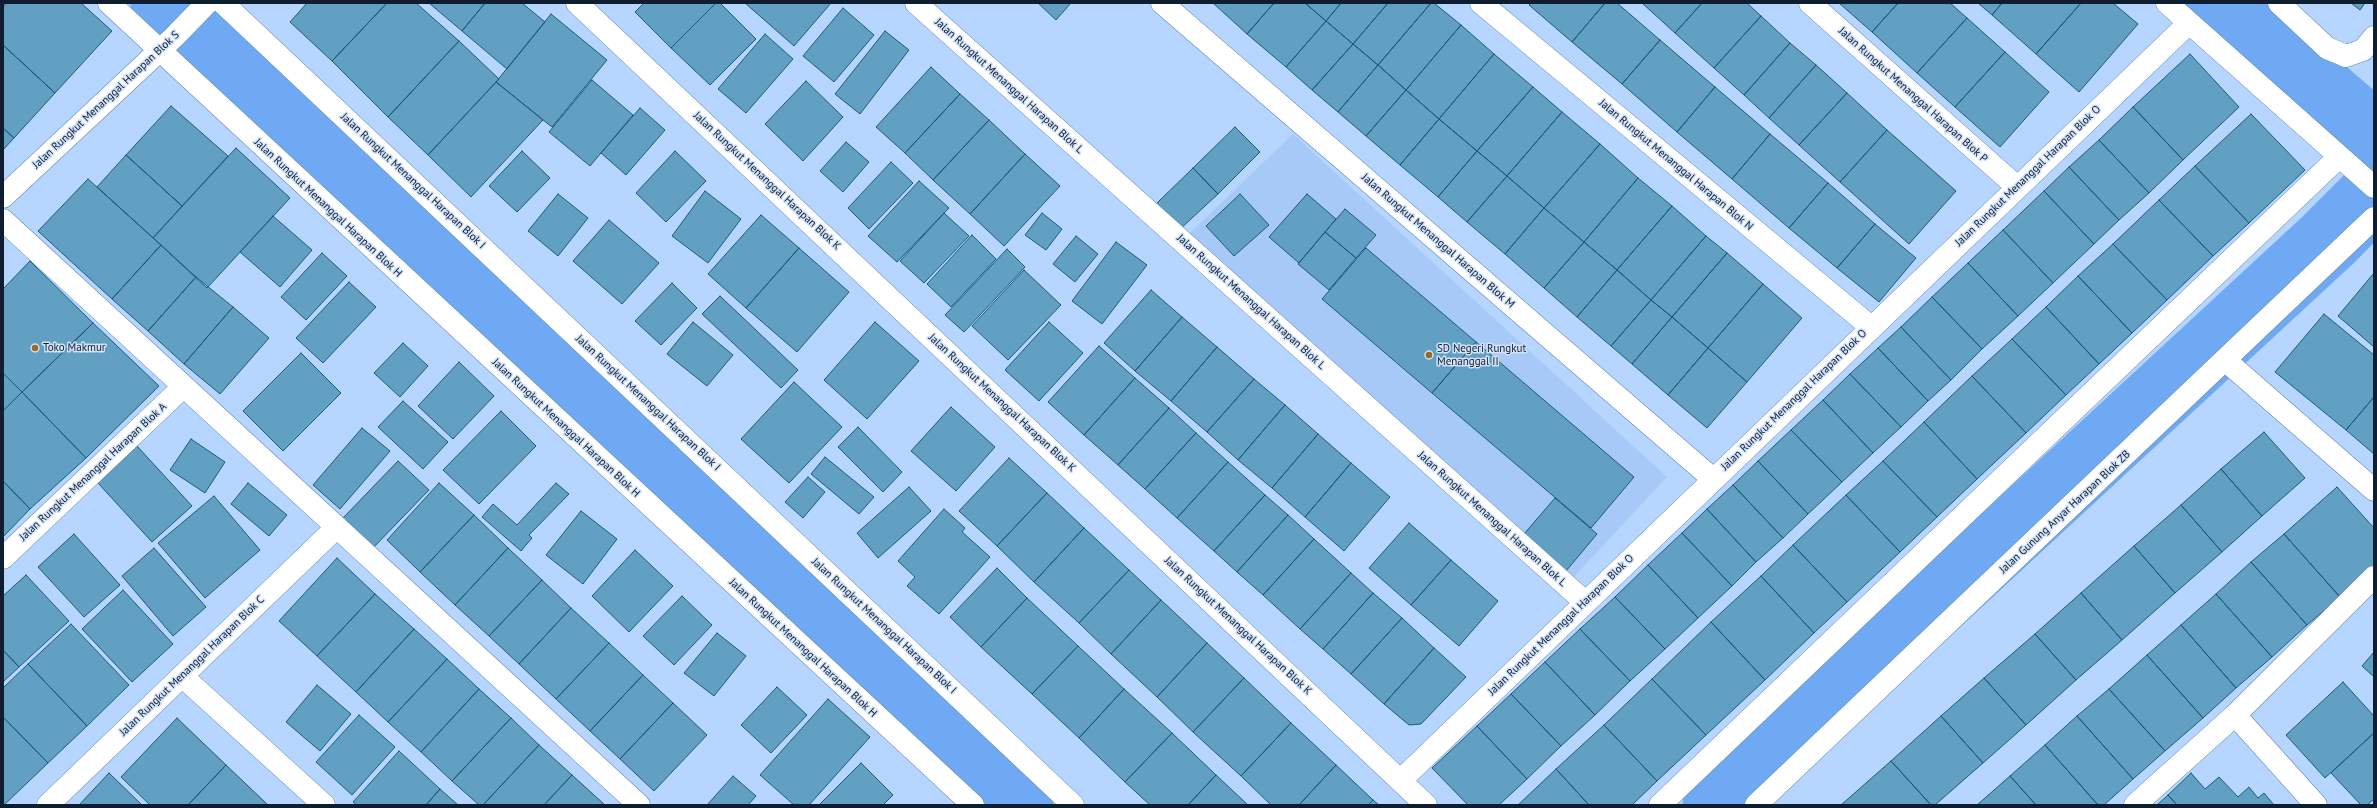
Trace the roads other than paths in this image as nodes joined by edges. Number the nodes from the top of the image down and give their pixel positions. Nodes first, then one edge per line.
1 (109, 3) edge
2 (916, 3) edge
3 (1162, 3) edge
4 (1482, 3) edge
5 (1810, 3) edge
6 (2167, 3) edge
7 (2279, 3) edge
8 (211, 4) edge
9 (585, 5) edge
10 (2189, 23) junction
11 (2374, 37) edge
12 (166, 44) junction
13 (2345, 162) junction
14 (2017, 187) junction
15 (2374, 187) edge
16 (3, 197) edge
17 (2374, 218) edge
18 (3, 220) edge
19 (1871, 327) junction
20 (2225, 360) junction
21 (183, 387) junction
22 (1713, 479) junction
23 (2374, 490) edge
24 (337, 527) junction
25 (3, 558) edge
26 (2374, 577) edge
27 (1585, 602) junction
28 (182, 676) junction
29 (2235, 715) junction
30 (1401, 780) junction
31 (48, 805) edge
32 (324, 805) edge
33 (639, 805) edge
34 (973, 805) edge
35 (1073, 805) edge
36 (1426, 805) edge
37 (1660, 805) edge
38 (1756, 805) edge
39 (2135, 805) edge
40 (2316, 805) edge

1 - 12 street, Jalan Rungkut Menanggal Harapan Blok H
2 - 27 street, Jalan Rungkut Menanggal Harapan Blok L
3 - 22 street, Jalan Rungkut Menanggal Harapan Blok M
4 - 19 street, Jalan Rungkut Menanggal Harapan Blok N
5 - 14 street, Jalan Rungkut Menanggal Harapan Blok P
6 - 10 street
7 - 11 street
8 - 12 street, Jalan Rungkut Menanggal Harapan Blok S
8 - 35 street, Jalan Rungkut Menanggal Harapan Blok I
9 - 30 street, Jalan Rungkut Menanggal Harapan Blok K
10 - 13 street
10 - 14 street, Jalan Rungkut Menanggal Harapan Blok O
12 - 16 street, Jalan Rungkut Menanggal Harapan Blok S
12 - 34 street, Jalan Rungkut Menanggal Harapan Blok H
13 - 15 street
13 - 37 street
14 - 19 street, Jalan Rungkut Menanggal Harapan Blok O
17 - 20 street, Jalan Gunung Anyar Harapan Blok ZB
18 - 21 street
19 - 22 street, Jalan Rungkut Menanggal Harapan Blok O
20 - 23 street
20 - 38 street, Jalan Gunung Anyar Harapan Blok ZB
21 - 24 street
21 - 25 street, Jalan Rungkut Menanggal Harapan Blok A
22 - 27 street, Jalan Rungkut Menanggal Harapan Blok O
24 - 28 street, Jalan Rungkut Menanggal Harapan Blok C
24 - 33 street
26 - 29 street
27 - 30 street, Jalan Rungkut Menanggal Harapan Blok O
28 - 31 street, Jalan Rungkut Menanggal Harapan Blok C
28 - 32 street
29 - 39 street
29 - 40 street
30 - 36 street, Jalan Rungkut Menanggal Harapan Blok K

